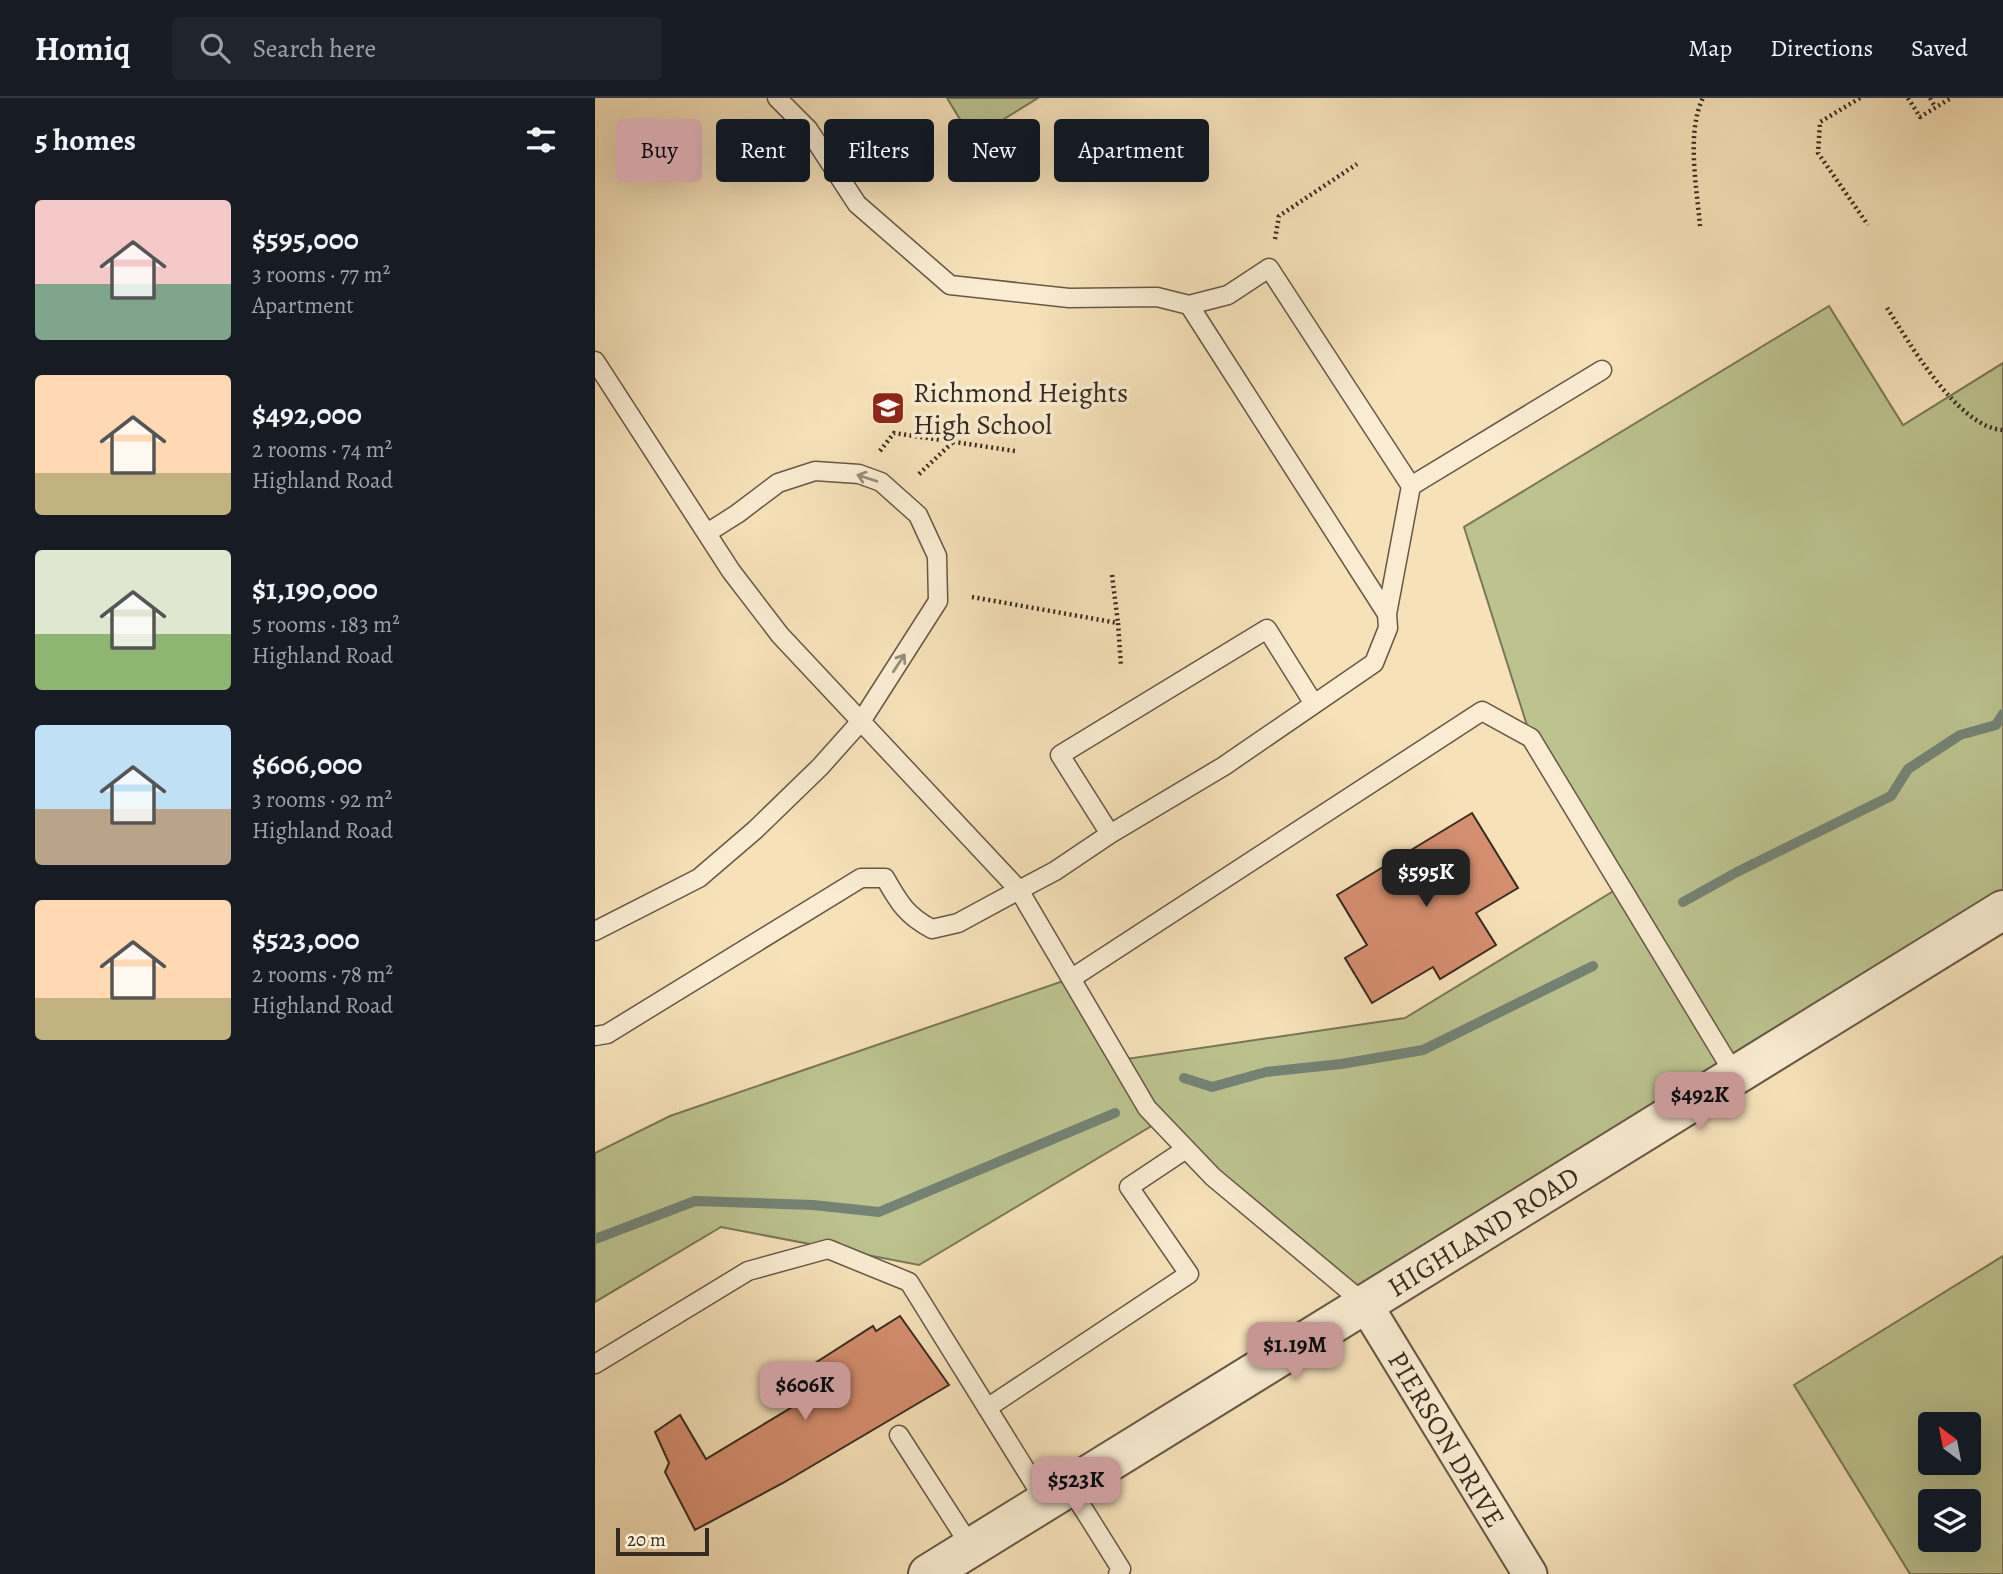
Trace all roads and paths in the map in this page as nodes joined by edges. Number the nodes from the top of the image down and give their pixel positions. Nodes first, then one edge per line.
1 (777, 98) edge
2 (1703, 98) edge
3 (1860, 98) edge
4 (1908, 98) edge
5 (1930, 98) edge
6 (1951, 98) edge
7 (1935, 107) junction
8 (1357, 164) dead end
9 (1868, 225) dead end
10 (1700, 226) dead end
11 (1275, 239) dead end
12 (1189, 305) junction
13 (1887, 308) dead end
14 (595, 361) edge
15 (1602, 370) dead end
16 (2003, 430) edge
17 (953, 442) junction
18 (880, 451) dead end
19 (1015, 451) dead end
20 (919, 474) dead end
21 (1411, 486) junction
22 (707, 533) junction
23 (1112, 575) dead end
24 (972, 597) dead end
25 (1387, 614) junction
26 (1118, 623) junction
27 (1121, 666) dead end
28 (1314, 704) junction
29 (862, 720) junction
30 (1109, 834) junction
31 (1019, 890) junction
32 (2003, 910) edge
33 (595, 931) edge
34 (1072, 978) junction
35 (595, 1036) edge
36 (1735, 1075) junction
37 (1186, 1149) junction
38 (1365, 1304) junction
39 (595, 1364) edge
40 (987, 1408) junction
41 (899, 1435) dead end
42 (1057, 1494) junction
43 (971, 1547) junction
44 (928, 1574) edge
45 (1118, 1574) edge
46 (1529, 1574) edge

1 - 12 lane
2 - 10 path
3 - 9 path
4 - 7 path
5 - 7 path
6 - 7 path
8 - 11 path
12 - 21 lane
12 - 25 lane
13 - 16 path
14 - 22 lane
15 - 21 lane
17 - 18 path
17 - 19 path
17 - 20 path
21 - 25 lane
22 - 29 lane
29 -> 22 lane
23 - 26 path
24 - 26 path
25 - 28 lane
26 - 27 path
28 - 30 lane
28 - 30 lane
29 - 31 lane
29 - 33 lane
30 - 31 lane
31 - 34 lane
31 - 35 lane
32 - 36 street, HIGHLAND ROAD
34 - 36 lane
34 - 37 lane
36 - 38 street, HIGHLAND ROAD
37 - 38 lane
37 - 40 lane
38 - 42 street, HIGHLAND ROAD
38 - 46 street, PIERSON DRIVE
39 - 40 lane
40 - 42 lane
41 - 43 lane
42 - 43 street, HIGHLAND ROAD
42 - 45 lane
43 - 44 street, HIGHLAND ROAD

